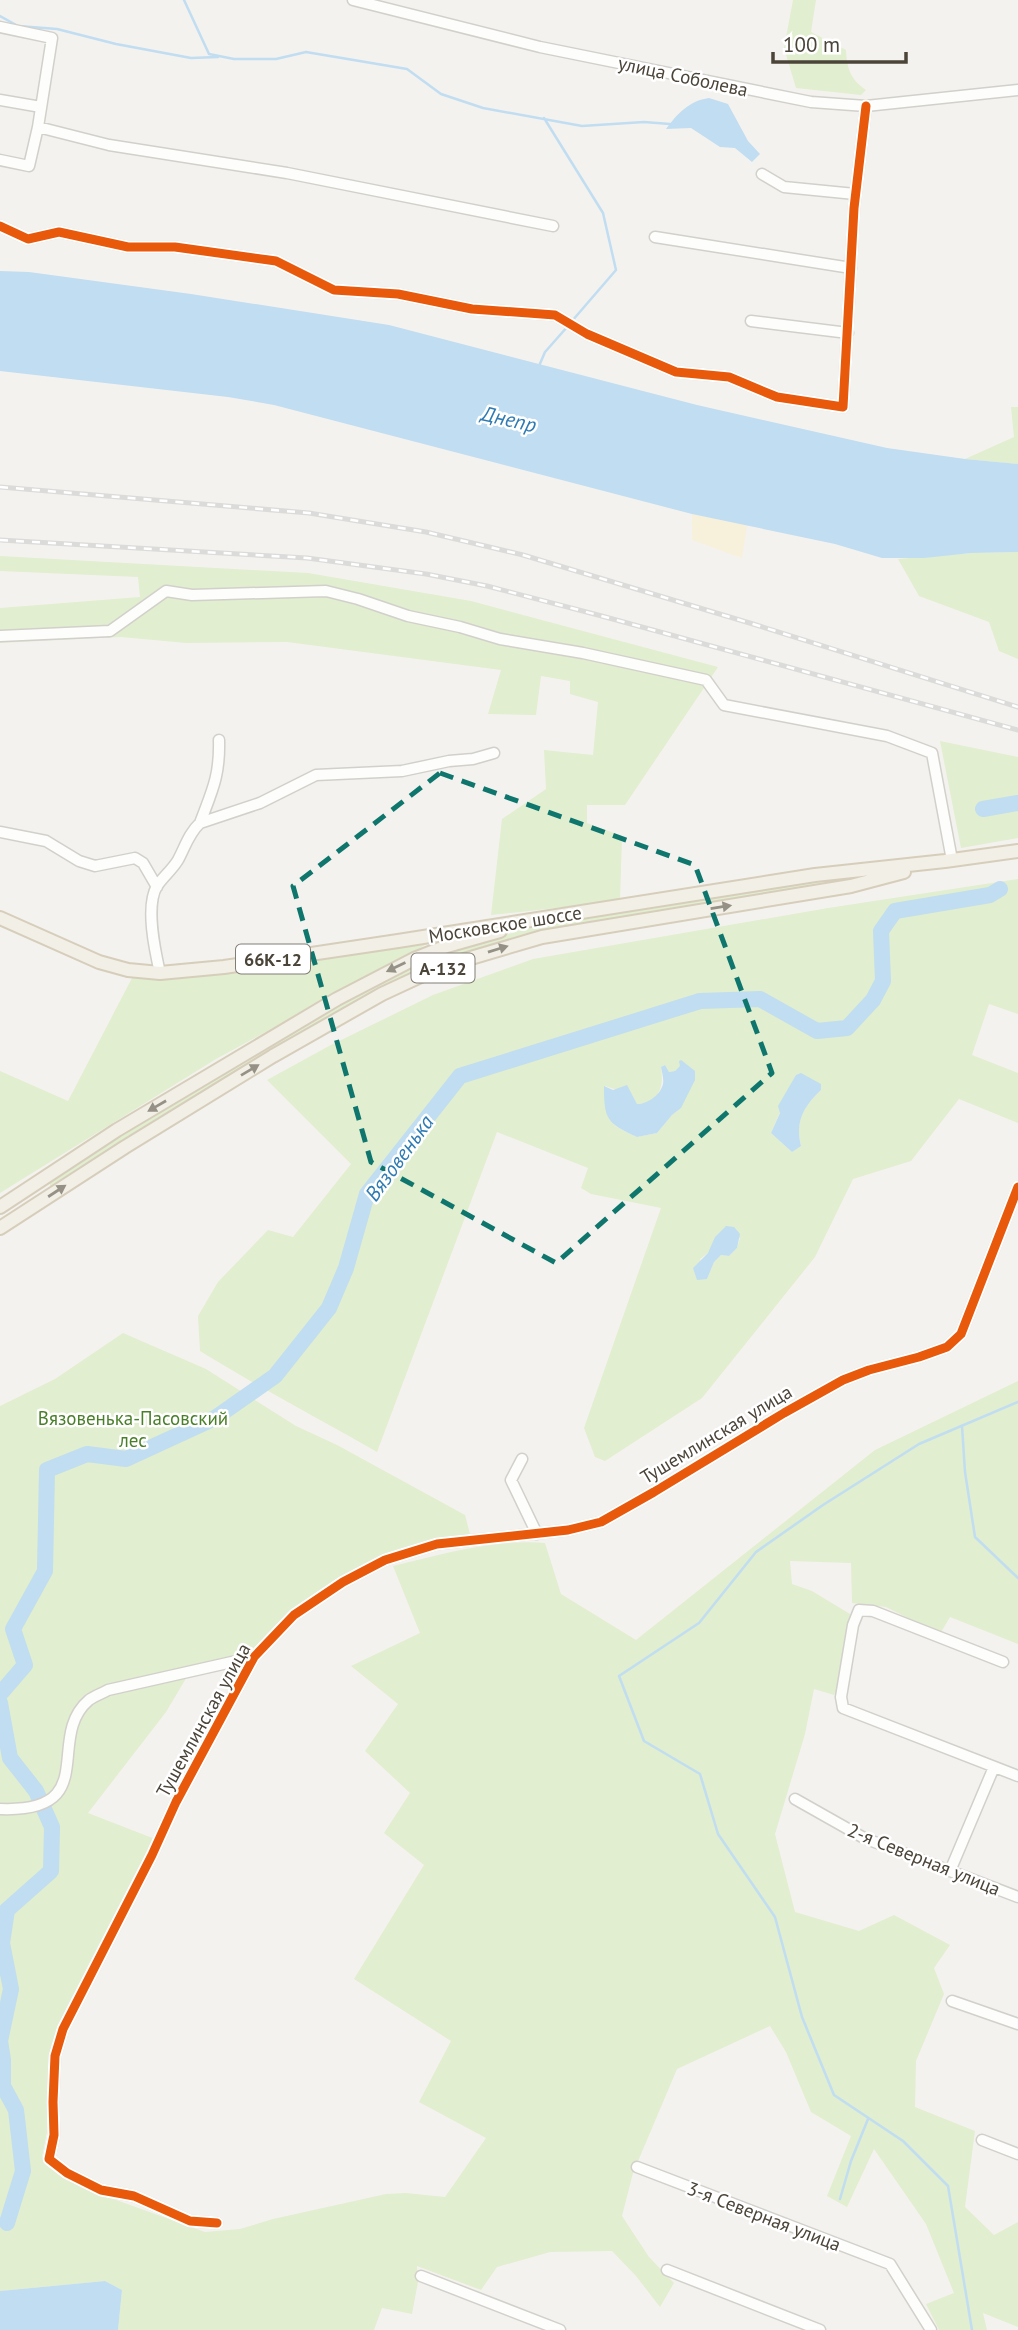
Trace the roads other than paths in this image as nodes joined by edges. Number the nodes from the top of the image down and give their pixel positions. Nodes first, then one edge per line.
1 (353, 0) edge
2 (0, 27) edge
3 (1018, 90) edge
4 (0, 100) edge
5 (866, 106) junction
6 (41, 107) junction
7 (38, 127) junction
8 (0, 160) edge
9 (762, 174) dead end
10 (855, 194) junction
11 (0, 226) edge
12 (553, 226) dead end
13 (655, 237) dead end
14 (851, 268) junction
15 (751, 321) dead end
16 (848, 333) junction
17 (0, 636) edge
18 (219, 740) dead end
19 (494, 753) dead end
20 (200, 823) junction
21 (0, 832) edge
22 (1018, 851) edge
23 (948, 861) junction
24 (157, 887) junction
25 (554, 915) junction
26 (0, 918) edge
27 (160, 973) junction
28 (1018, 1187) edge
29 (0, 1207) edge
30 (0, 1228) edge
31 (522, 1459) dead end
32 (537, 1534) junction
33 (254, 1657) junction
34 (1003, 1662) dead end
35 (994, 1767) junction
36 (1018, 1776) edge
37 (794, 1799) dead end
38 (0, 1809) edge
39 (950, 1871) junction
40 (1018, 1897) edge
41 (952, 2001) dead end
42 (1018, 2024) edge
43 (982, 2140) dead end
44 (1018, 2154) edge
45 (638, 2168) dead end
46 (217, 2224) dead end
47 (667, 2270) dead end
48 (421, 2276) dead end
49 (791, 2325) edge
50 (560, 2330) edge
51 (820, 2330) edge
52 (931, 2330) edge

1 - 5 street, улица Соболева
2 - 6 street
3 - 5 street, улица Соболева
4 - 6 street
5 - 10 street
6 - 7 street
7 - 8 street
7 - 12 street
9 - 10 street
10 - 14 street
11 - 16 street
13 - 14 street
14 - 16 street
15 - 16 street
17 - 23 street
18 - 20 street
19 - 20 street
20 - 24 street
21 - 24 street
22 - 23 main road, Московское шоссе
23 - 25 main road, Московское шоссе / 66К-12
30 -> 23 main road, А-132
24 - 27 street
25 - 27 main road, Московское шоссе / 66К-12
25 -> 29 main road, А-132
26 - 27 main road, Московское шоссе / 66К-12
28 - 32 street, Тушемлинская улица
31 - 32 street
32 - 33 street, Тушемлинская улица
33 - 38 street
33 - 46 street, Тушемлинская улица
34 - 35 street
35 - 36 street
35 - 39 street
37 - 39 street, 2-я Северная улица
39 - 40 street, 2-я Северная улица
41 - 42 street
43 - 44 street
45 - 52 street, 3-я Северная улица
47 - 49 street
48 - 50 street
49 - 51 street

